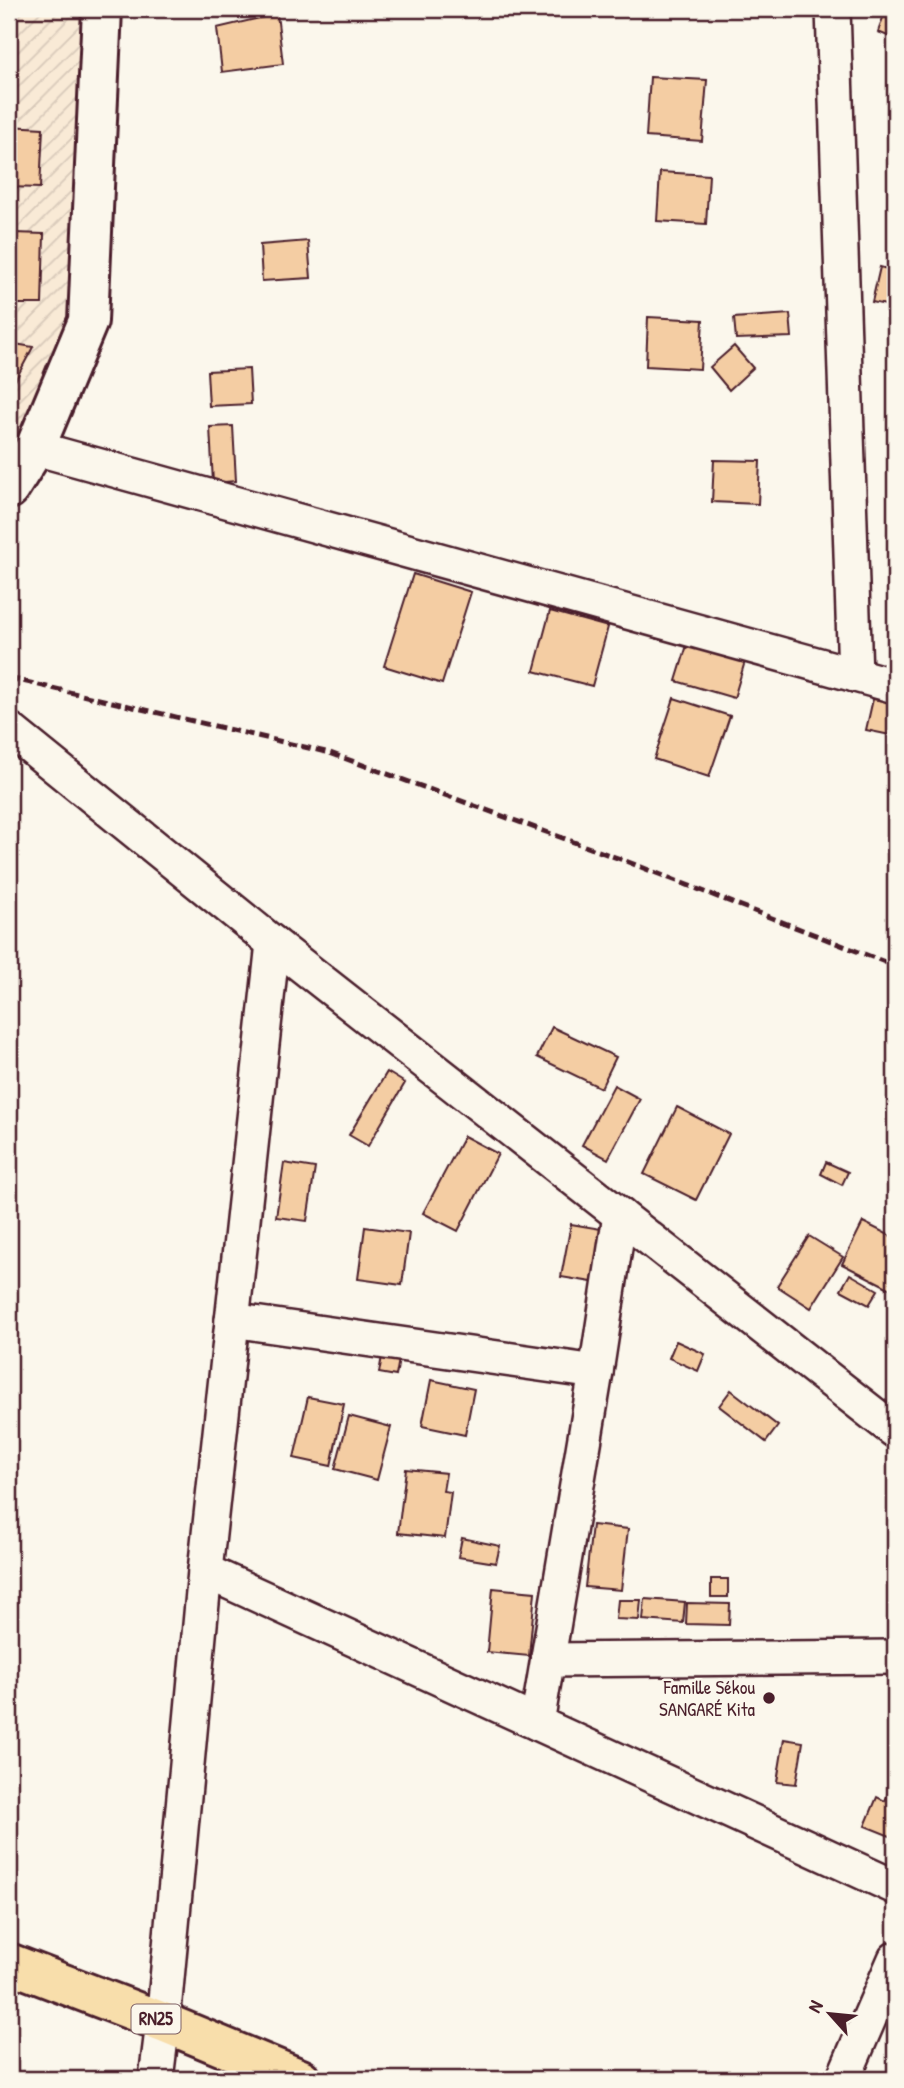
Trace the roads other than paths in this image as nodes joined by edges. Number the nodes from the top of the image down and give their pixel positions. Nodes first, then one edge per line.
1 (102, 9) edge
2 (832, 9) edge
3 (36, 448) junction
4 (9, 489) edge
5 (855, 674) junction
6 (895, 686) edge
7 (9, 729) edge
8 (273, 943) junction
9 (620, 1215) junction
10 (232, 1320) junction
11 (596, 1372) junction
12 (895, 1431) edge
13 (205, 1570) junction
14 (895, 1657) edge
15 (548, 1660) junction
16 (537, 1723) junction
17 (895, 1887) edge
18 (895, 1959) edge
19 (9, 1963) edge
20 (163, 2022) junction
21 (156, 2079) edge
22 (301, 2079) edge
23 (843, 2079) edge

1 - 3 main road
2 - 5 street
3 - 4 main road
3 - 5 street
5 - 6 street
7 - 8 street
8 - 9 street
8 - 10 street
9 - 11 street
9 - 12 street
10 - 11 street
10 - 13 street
11 - 15 street
13 - 16 street
13 - 20 street
14 - 15 street
15 - 16 street
16 - 17 street
18 - 23 street
19 - 20 main road, RN25
20 - 21 street
20 - 22 main road, RN25

